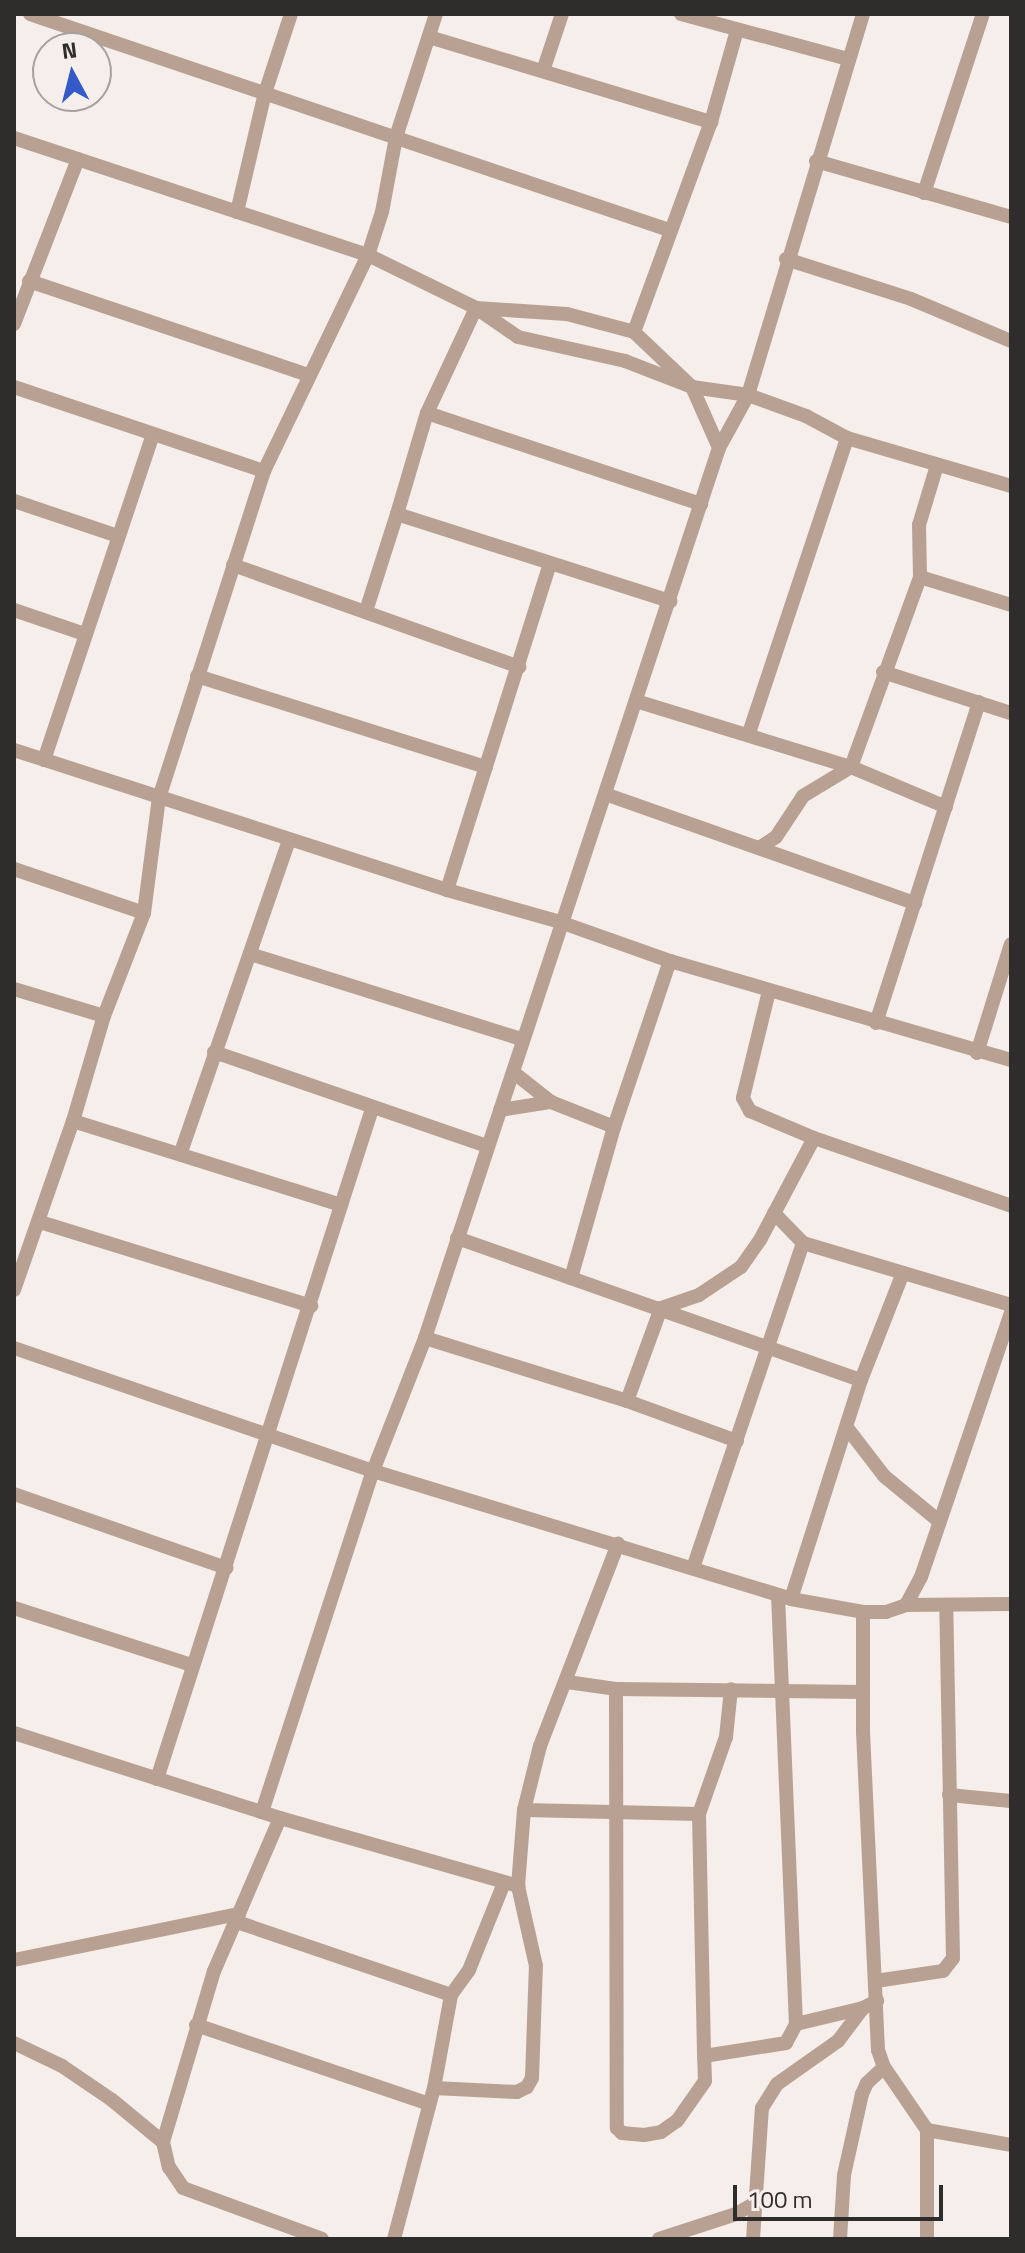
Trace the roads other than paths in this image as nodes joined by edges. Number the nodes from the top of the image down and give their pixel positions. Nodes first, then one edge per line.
1 (30, 14) edge
2 (291, 14) edge
3 (436, 14) edge
4 (562, 14) edge
5 (681, 14) edge
6 (863, 14) edge
7 (983, 14) edge
8 (737, 30) junction
9 (429, 37) junction
10 (848, 59) junction
11 (543, 71) junction
12 (265, 93) junction
13 (711, 122) junction
14 (396, 137) junction
15 (14, 138) edge
16 (78, 159) junction
17 (816, 161) junction
18 (924, 193) junction
19 (237, 212) junction
20 (1011, 217) edge
21 (669, 230) junction
22 (368, 255) junction
23 (786, 259) junction
24 (29, 281) junction
25 (476, 308) junction
26 (14, 324) edge
27 (634, 332) junction
28 (1011, 341) edge
29 (308, 375) junction
30 (14, 387) edge
31 (692, 387) junction
32 (748, 395) junction
33 (427, 413) junction
34 (153, 435) junction
35 (847, 438) junction
36 (719, 448) junction
37 (937, 465) junction
38 (264, 471) junction
39 (1011, 486) edge
40 (14, 501) edge
41 (701, 504) junction
42 (397, 514) junction
43 (118, 536) junction
44 (550, 564) junction
45 (233, 565) junction
46 (920, 577) junction
47 (670, 601) junction
48 (1011, 605) edge
49 (14, 610) edge
50 (366, 611) junction
51 (85, 634) junction
52 (519, 667) junction
53 (883, 672) junction
54 (197, 676) junction
55 (636, 701) junction
56 (979, 702) junction
57 (1011, 713) edge
58 (749, 733) junction
59 (14, 750) edge
60 (44, 760) junction
61 (486, 767) junction
62 (851, 767) junction
63 (605, 794) junction
64 (159, 798) junction
65 (946, 807) junction
66 (289, 840) junction
67 (759, 848) junction
68 (14, 869) edge
69 (447, 890) junction
70 (915, 903) junction
71 (144, 913) junction
72 (560, 922) junction
73 (1011, 944) edge
74 (250, 954) junction
75 (670, 961) junction
76 (14, 989) edge
77 (769, 991) junction
78 (104, 1016) junction
79 (876, 1023) junction
80 (522, 1039) junction
81 (214, 1052) junction
82 (977, 1053) junction
83 (1011, 1060) edge
84 (513, 1072) junction
85 (551, 1102) junction
86 (372, 1109) junction
87 (500, 1110) junction
88 (73, 1121) junction
89 (614, 1127) junction
90 (814, 1138) junction
91 (487, 1146) junction
92 (181, 1152) junction
93 (341, 1205) junction
94 (1011, 1206) edge
95 (774, 1213) junction
96 (40, 1222) junction
97 (457, 1238) junction
98 (803, 1243) junction
99 (903, 1273) junction
100 (571, 1278) junction
101 (14, 1290) edge
102 (1011, 1305) edge
103 (311, 1306) junction
104 (661, 1308) junction
105 (1011, 1313) edge
106 (425, 1338) junction
107 (769, 1347) junction
108 (14, 1348) edge
109 (861, 1380) junction
110 (627, 1401) junction
111 (848, 1429) junction
112 (270, 1435) junction
113 (737, 1441) junction
114 (373, 1471) junction
115 (14, 1494) edge
116 (940, 1522) junction
117 (618, 1544) junction
118 (226, 1568) junction
119 (693, 1568) junction
120 (784, 1597) junction
121 (1011, 1604) edge
122 (906, 1605) junction
123 (946, 1605) junction
124 (14, 1608) edge
125 (863, 1612) junction
126 (192, 1665) junction
127 (567, 1682) junction
128 (616, 1689) junction
129 (731, 1689) junction
130 (780, 1689) junction
131 (863, 1692) junction
132 (14, 1733) edge
133 (157, 1779) junction
134 (949, 1795) junction
135 (1011, 1801) edge
136 (524, 1810) junction
137 (262, 1812) junction
138 (616, 1814) junction
139 (699, 1814) junction
140 (280, 1818) junction
141 (511, 1884) junction
142 (238, 1918) junction
143 (14, 1960) edge
144 (876, 1981) junction
145 (451, 1995) junction
146 (870, 2004) junction
147 (796, 2024) junction
148 (196, 2025) junction
149 (14, 2043) edge
150 (704, 2056) junction
151 (884, 2067) junction
152 (434, 2088) junction
153 (429, 2104) junction
154 (927, 2130) junction
155 (163, 2142) junction
156 (1011, 2145) edge
157 (755, 2203) junction
158 (322, 2239) edge
159 (394, 2239) edge
160 (659, 2239) edge
161 (753, 2239) edge
162 (840, 2239) edge
163 (927, 2239) edge

1 - 12 street
2 - 12 street
3 - 9 street
4 - 11 street
5 - 8 street
6 - 10 street
7 - 18 street
8 - 10 street
8 - 13 street
9 - 11 street
9 - 14 street
10 - 17 street
11 - 13 street
12 - 14 street
12 - 19 street
13 - 21 street
14 - 21 street
14 - 22 street
15 - 16 street
16 - 19 street
16 - 24 street
17 - 18 street
17 - 23 street
18 - 20 street
19 - 22 street
21 - 27 street
22 - 25 street
22 - 29 street
23 - 28 street
23 - 32 street
24 - 26 street
24 - 29 street
25 - 27 street
25 - 31 street
25 - 33 street
27 - 31 street
29 - 38 street
30 - 34 street
31 - 32 street
31 - 36 street
32 - 35 street
32 - 36 street
33 - 41 street
33 - 42 street
34 - 38 street
34 - 43 street
35 - 37 street
35 - 58 street
36 - 41 street
37 - 39 street
37 - 46 street
38 - 45 street
40 - 43 street
41 - 47 street
42 - 44 street
42 - 50 street
43 - 51 street
44 - 47 street
44 - 52 street
45 - 50 street
45 - 54 street
46 - 48 street
46 - 53 street
47 - 55 street
49 - 51 street
50 - 52 street
51 - 60 street
52 - 61 street
53 - 56 street
53 - 62 street
54 - 61 street
54 - 64 street
55 - 58 street
55 - 63 street
56 - 57 street
56 - 65 street
58 - 62 street
59 - 60 street
60 - 64 street
61 - 69 street
62 - 65 street
62 - 67 street
63 - 67 street
63 - 72 street
64 - 66 street
64 - 71 street
65 - 70 street
66 - 69 street
66 - 74 street
67 - 70 street
68 - 71 street
69 - 72 street
70 - 79 street
71 - 78 street
72 - 75 street
72 - 80 street
73 - 82 street
74 - 80 street
74 - 81 street
75 - 77 street
75 - 89 street
76 - 78 street
77 - 79 street
77 - 90 street
78 - 88 street
79 - 82 street
80 - 84 street
81 - 86 street
81 - 92 street
82 - 83 street
84 - 85 street
84 - 87 street
85 - 87 street
85 - 89 street
86 - 91 street
86 - 93 street
87 - 91 street
88 - 92 street
88 - 96 street
89 - 100 street
90 - 94 street
90 - 95 street
91 - 97 street
92 - 93 street
93 - 103 street
95 - 98 street
95 - 104 street
96 - 101 street
96 - 103 street
97 - 100 street
97 - 106 street
98 - 99 street
98 - 107 street
99 - 102 street
99 - 109 street
100 - 104 street
103 - 112 street
104 - 107 street
104 - 110 street
105 - 116 street
106 - 110 street
106 - 114 street
107 - 109 street
107 - 113 street
108 - 112 street
109 - 111 street
110 - 113 street
111 - 116 street
111 - 120 street
112 - 114 street
112 - 118 street
113 - 119 street
114 - 117 street
114 - 137 street
115 - 118 street
116 - 122 street
117 - 119 street
117 - 127 street
118 - 126 street
119 - 120 street
120 - 125 street
120 - 130 street
121 - 123 street
122 - 123 street
122 - 125 street
123 - 134 street
124 - 126 street
125 - 131 street
126 - 133 street
127 - 128 street
127 - 136 street
128 - 129 street
128 - 138 street
129 - 130 street
129 - 139 street
130 - 131 street
130 - 147 street
131 - 144 street
132 - 133 street
133 - 137 street
134 - 135 street
134 - 144 street
136 - 138 street
136 - 141 street
137 - 140 street
138 - 139 street
138 - 150 street
139 - 150 street
140 - 141 street
140 - 142 street
141 - 145 street
141 - 152 street
142 - 143 street
142 - 145 street
142 - 148 street
144 - 146 street
145 - 152 street
146 - 147 street
146 - 151 street
146 - 157 street
147 - 150 street
148 - 153 street
148 - 155 street
149 - 155 street
151 - 154 street
151 - 162 street
152 - 153 street
153 - 159 street
154 - 156 street
154 - 163 street
155 - 158 street
157 - 160 street
157 - 161 street

